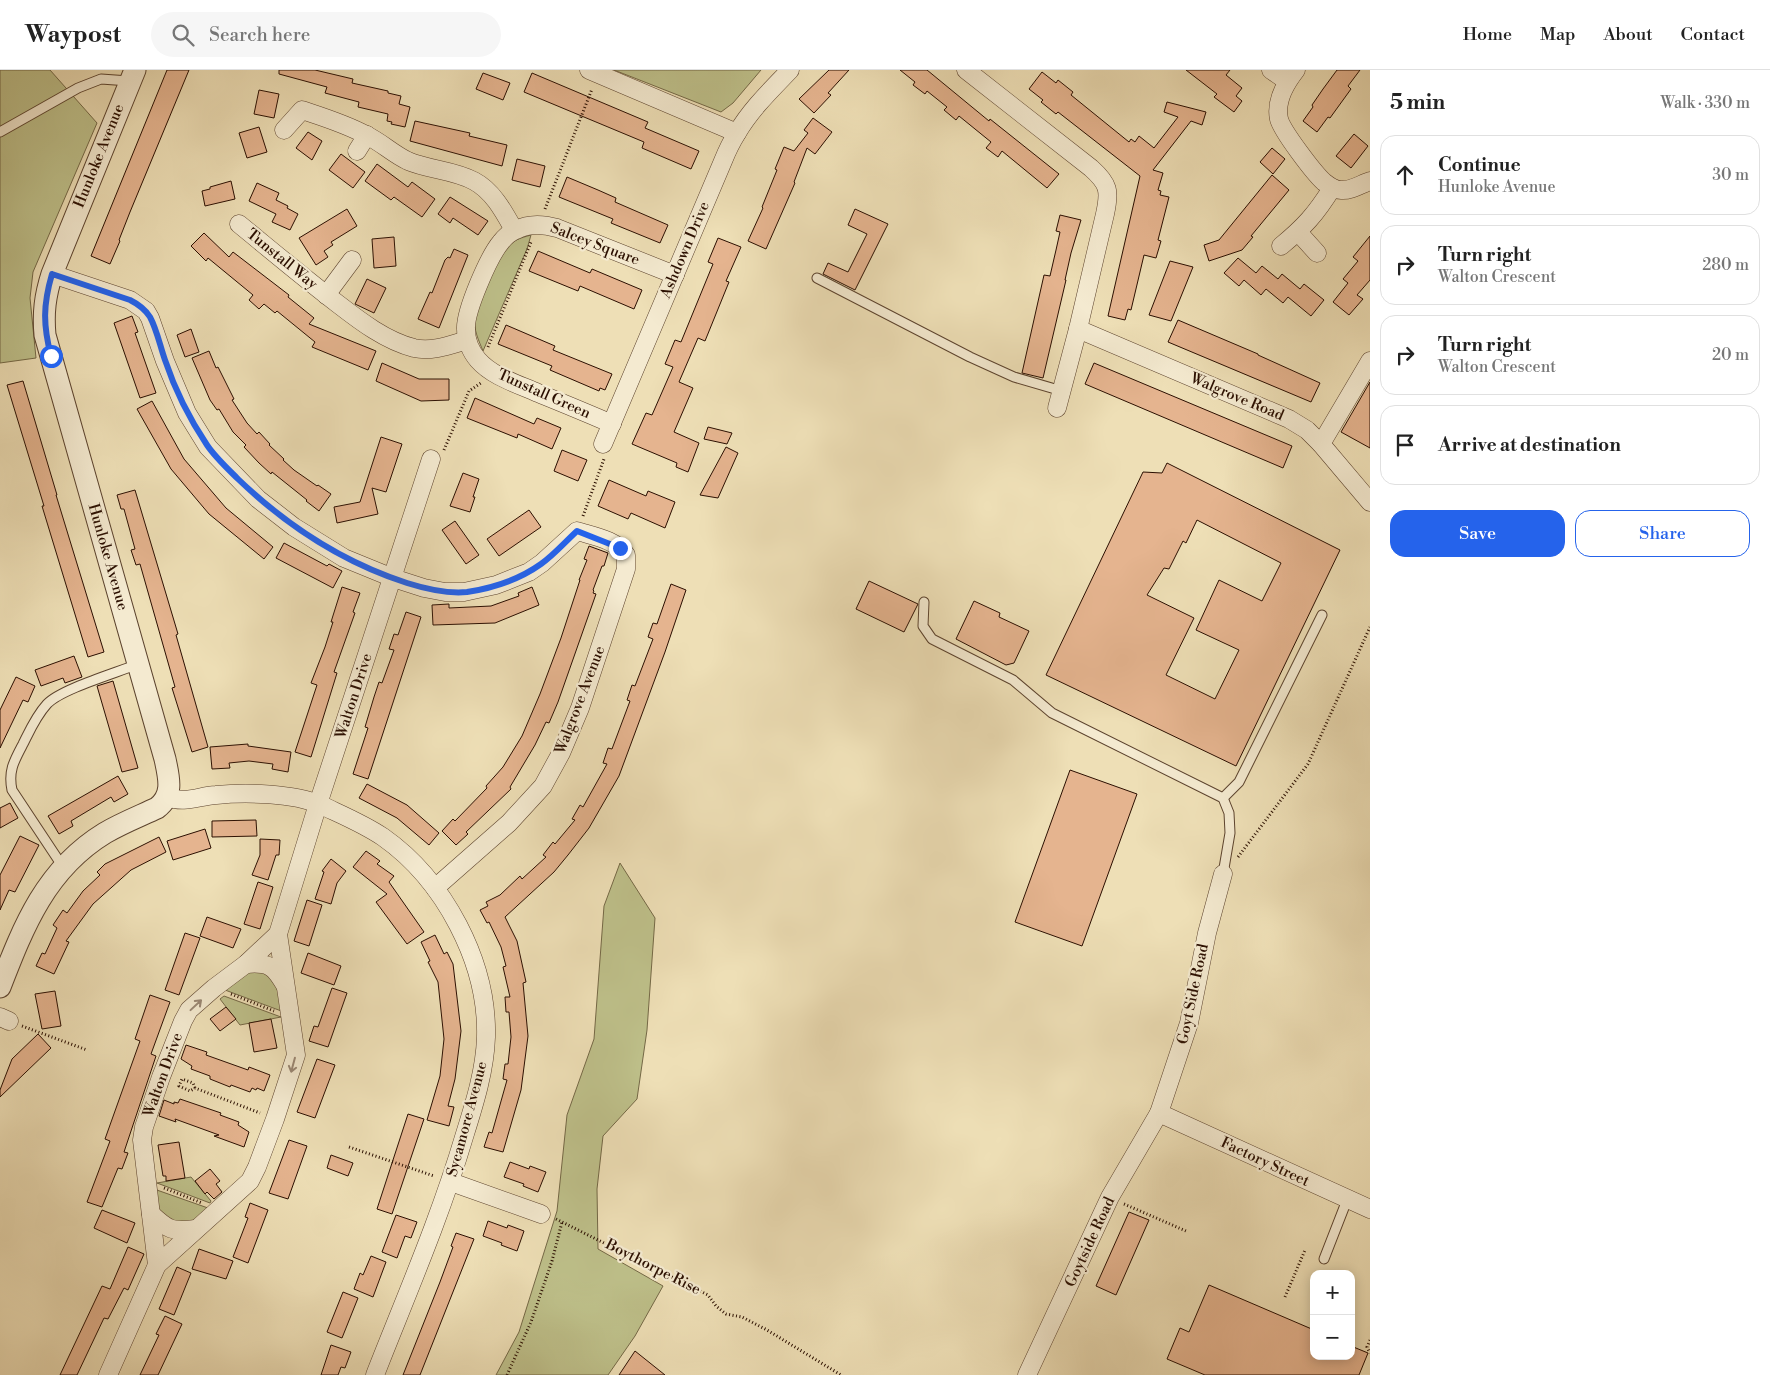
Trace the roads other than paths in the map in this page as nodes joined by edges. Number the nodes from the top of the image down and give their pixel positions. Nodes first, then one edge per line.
1 (589, 70) edge
2 (790, 70) edge
3 (966, 70) edge
4 (1271, 70) edge
5 (1292, 75) edge
6 (132, 76) edge
7 (284, 130) dead end
8 (0, 132) edge
9 (737, 133) junction
10 (367, 135) junction
11 (357, 151) dead end
12 (1370, 181) edge
13 (1332, 188) junction
14 (239, 224) dead end
15 (514, 230) junction
16 (1298, 232) junction
17 (1281, 246) dead end
18 (1317, 253) dead end
19 (352, 260) dead end
20 (52, 274) junction
21 (675, 275) junction
22 (817, 278) dead end
23 (326, 295) junction
24 (1078, 329) junction
25 (467, 340) junction
26 (1370, 360) edge
27 (1059, 400) joint
28 (612, 424) junction
29 (603, 444) road end
30 (1320, 444) junction
31 (431, 459) road end
32 (1369, 498) edge
33 (393, 578) junction
34 (924, 602) dead end
35 (1322, 615) dead end
36 (138, 664) junction
37 (168, 797) junction
38 (1223, 798) junction
39 (318, 804) junction
40 (63, 867) junction
41 (1223, 874) joint
42 (434, 888) junction
43 (278, 934) junction
44 (246, 964) junction
45 (0, 987) edge
46 (286, 987) junction
47 (1159, 1114) junction
48 (451, 1182) junction
49 (1348, 1200) junction
50 (1370, 1209) edge
51 (151, 1214) junction
52 (541, 1214) road end
53 (196, 1229) junction
54 (1324, 1259) dead end
55 (157, 1265) junction
56 (108, 1375) edge
57 (374, 1375) edge
58 (1027, 1375) edge

1 - 9 street
2 - 9 street, Ashdown Drive
3 - 24 street
4 - 5 street
5 - 13 street
6 - 8 lane
6 - 20 street, Hunloke Avenue
7 - 10 street
9 - 21 street, Ashdown Drive
10 - 11 street
10 - 15 street
12 - 13 street
13 - 16 street
14 - 23 street, Tunstall Way
15 - 21 street, Salcey Square
15 - 25 street
16 - 17 street
16 - 18 street
19 - 23 street, Tunstall Way
20 - 33 street
20 - 36 street, Hunloke Avenue
21 - 28 street, Ashdown Drive
22 - 27 lane
23 - 25 street, Tunstall Way
24 - 27 street
24 - 30 street, Walgrove Road
25 - 28 street, Tunstall Green
26 - 30 street
28 - 29 street, Ashdown Drive
30 - 32 street, Walgrove Road
31 - 33 street, Walton Drive
33 - 39 street, Walton Drive
33 - 42 street, Walgrove Avenue
34 - 38 lane
35 - 38 lane
36 - 37 street, Hunloke Avenue
36 - 40 lane
37 - 39 street, Sycamore Avenue
37 - 40 street
38 - 41 lane
39 - 42 street, Sycamore Avenue
39 - 43 street, Walton Drive
40 - 45 street
41 - 47 street, Goyt Side Road
42 - 48 street, Sycamore Avenue
43 - 44 street, Walton Drive
43 - 46 street, Walton Drive
44 - 46 street, Walton Drive
51 -> 44 street, Walton Drive
46 -> 53 street, Walton Drive
47 - 49 street, Factory Street
47 - 58 street, Goytside Road
48 - 52 street
48 - 57 street, Sycamore Avenue
49 - 50 street, Factory Street
49 - 54 lane
51 - 53 street
51 - 55 street, Walton Drive
53 - 55 street, Walton Drive
55 - 56 street, Walton Drive

